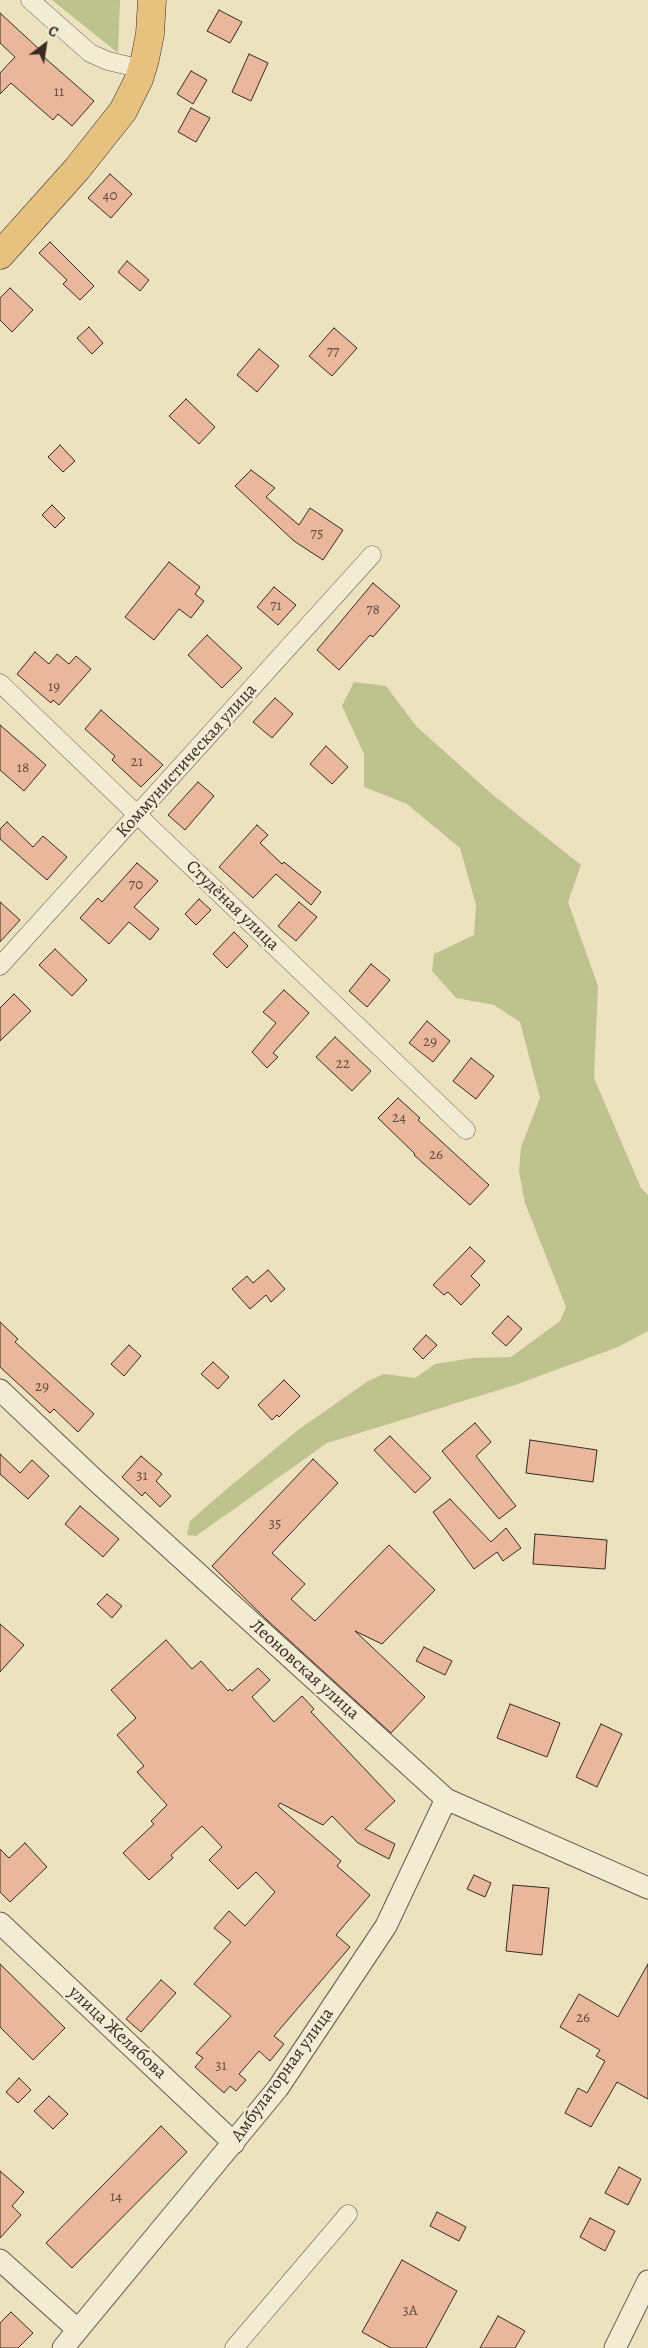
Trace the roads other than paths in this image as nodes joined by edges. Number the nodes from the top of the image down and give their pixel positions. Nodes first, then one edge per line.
1 (30, 0) edge
2 (152, 0) edge
3 (142, 69) junction
4 (0, 255) edge
5 (372, 555) dead end
6 (0, 682) edge
7 (138, 816) junction
8 (0, 966) edge
9 (466, 1130) dead end
10 (0, 1390) edge
11 (446, 1799) junction
12 (648, 1888) edge
13 (0, 1922) edge
14 (234, 2143) junction
15 (348, 2214) dead end
16 (0, 2260) edge
17 (648, 2281) edge
18 (78, 2330) junction
19 (62, 2348) edge
20 (234, 2348) edge
21 (615, 2348) edge

1 - 3 street
2 - 3 main road
3 - 4 main road
5 - 7 street, Коммунистическая улица
6 - 7 street, Студёная улица
7 - 8 street, Коммунистическая улица
7 - 9 street, Студёная улица
10 - 11 street, Леоновская улица
11 - 12 street, Леоновская улица
11 - 14 street, Амбулаторная улица
13 - 14 street, улица Желябова
14 - 18 street, Амбулаторная улица
15 - 20 street
16 - 18 street
17 - 21 street
18 - 19 street, Амбулаторная улица

